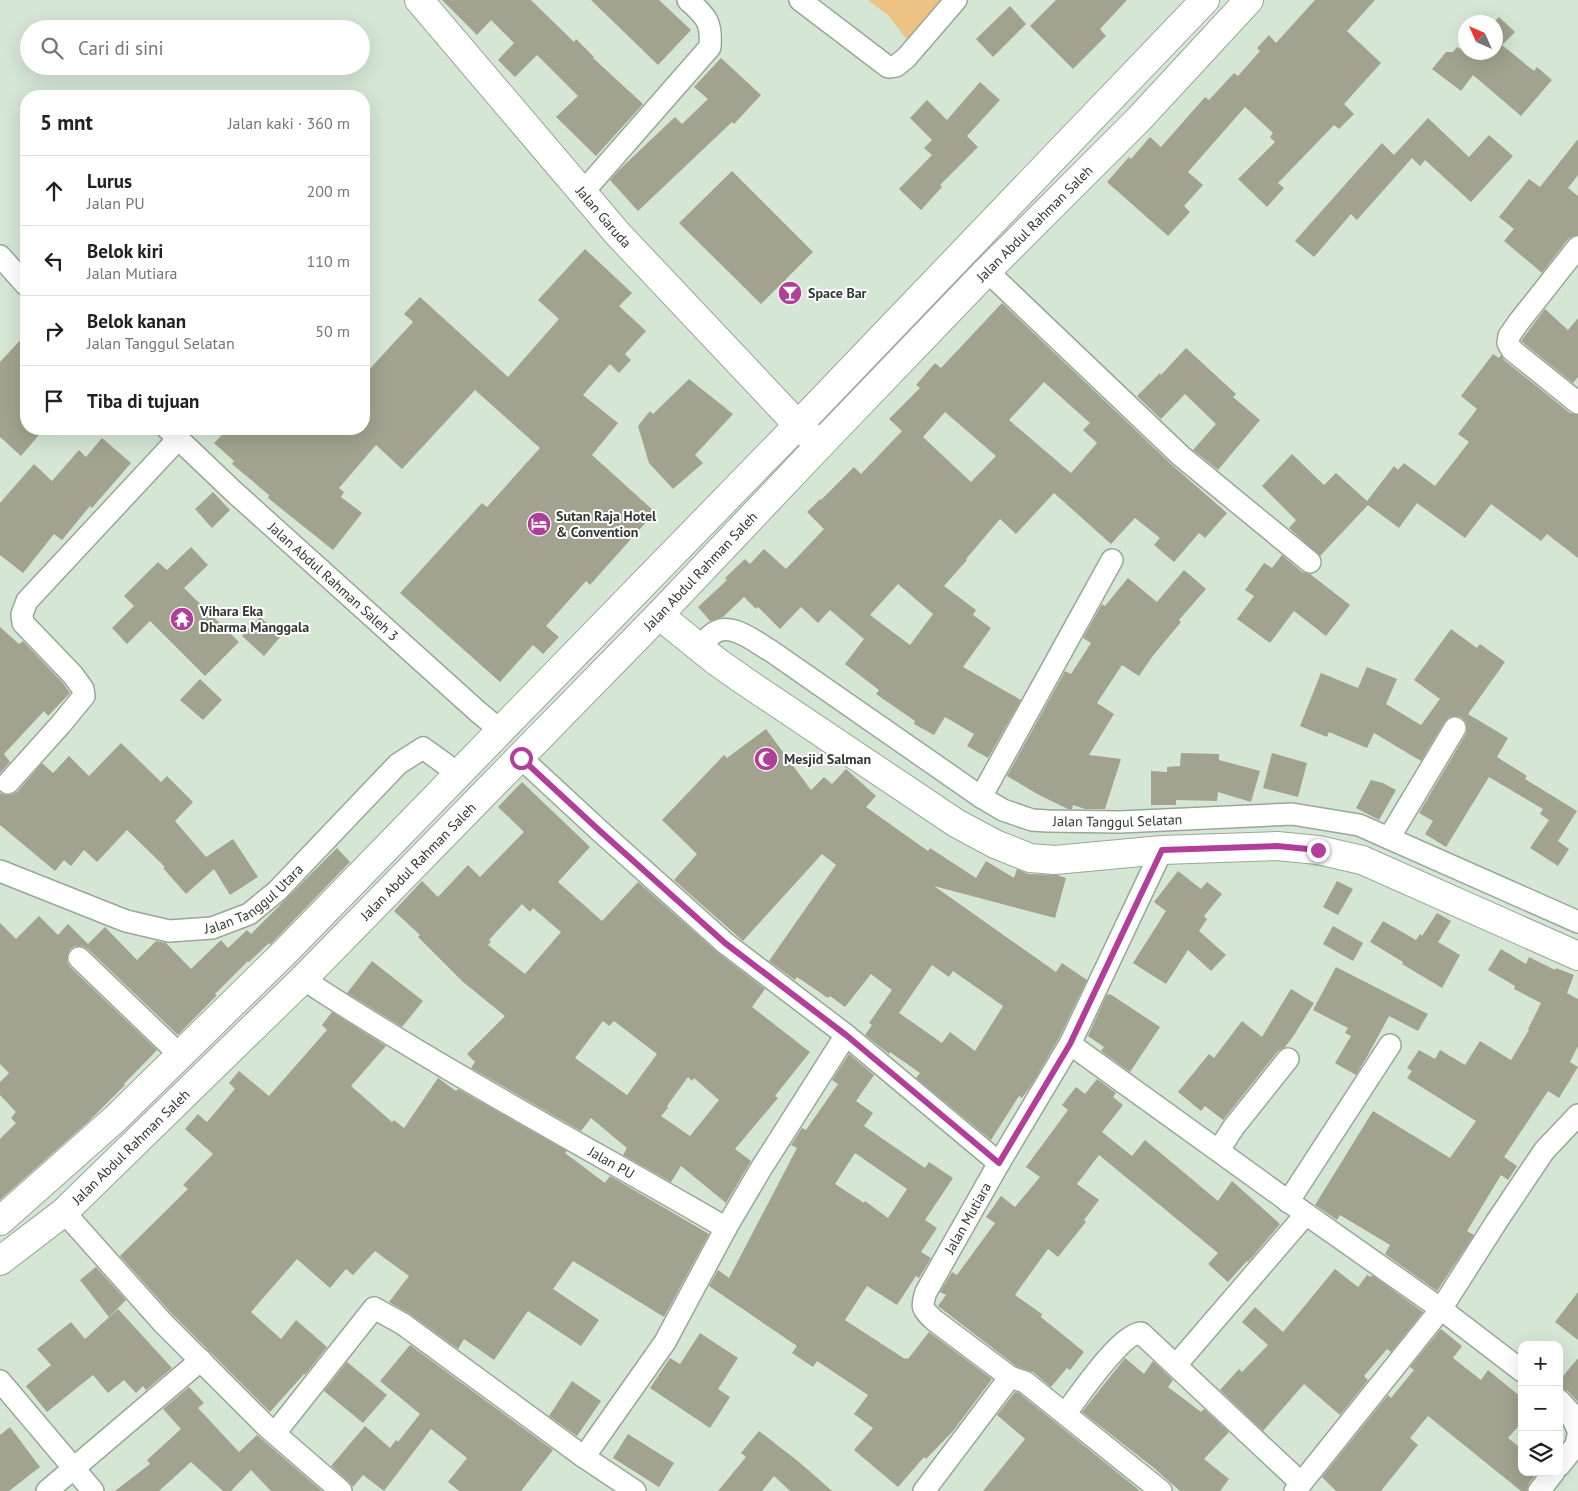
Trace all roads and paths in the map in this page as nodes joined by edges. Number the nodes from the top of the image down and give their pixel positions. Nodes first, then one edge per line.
1 (419, 0) edge
2 (688, 0) edge
3 (800, 0) edge
4 (956, 0) edge
5 (1205, 0) edge
6 (1249, 0) edge
7 (1142, 66) junction
8 (1168, 87) junction
9 (582, 192) junction
10 (1578, 247) edge
11 (0, 256) edge
12 (987, 271) junction
13 (20, 278) edge
14 (1576, 396) edge
15 (798, 425) junction
16 (172, 435) edge
17 (174, 435) edge
18 (820, 445) junction
19 (1112, 560) dead end
20 (1310, 562) dead end
21 (660, 616) junction
22 (702, 650) junction
23 (1455, 728) dead end
24 (501, 731) junction
25 (521, 758) junction
26 (459, 774) junction
27 (8, 783) dead end
28 (981, 797) junction
29 (1389, 838) junction
30 (1162, 850) junction
31 (0, 871) edge
32 (347, 888) junction
33 (370, 911) junction
34 (1578, 922) edge
35 (1578, 956) edge
36 (80, 958) dead end
37 (303, 979) junction
38 (846, 1035) junction
39 (1070, 1044) junction
40 (1390, 1045) dead end
41 (180, 1055) junction
42 (1288, 1058) dead end
43 (1578, 1115) edge
44 (1219, 1150) junction
45 (999, 1163) junction
46 (1288, 1202) junction
47 (64, 1212) junction
48 (1306, 1214) junction
49 (0, 1221) edge
50 (726, 1228) junction
51 (0, 1262) edge
52 (1441, 1309) junction
53 (201, 1360) junction
54 (1176, 1365) junction
55 (1518, 1369) edge
56 (1010, 1377) junction
57 (0, 1381) edge
58 (1563, 1404) edge
59 (1065, 1414) junction
60 (275, 1433) junction
61 (1577, 1439) edge
62 (584, 1457) junction
63 (1563, 1460) edge
64 (74, 1468) junction
65 (1551, 1476) edge
66 (1298, 1487) edge
67 (47, 1491) edge
68 (93, 1491) edge
69 (341, 1491) edge
70 (635, 1491) edge
71 (924, 1491) edge
72 (1161, 1491) edge
73 (1539, 1491) edge

1 - 9 main road, Jalan Garuda
2 - 9 street
3 - 4 street
5 - 7 main road
6 - 8 main road, Jalan Abdul Rahman Saleh
7 - 8 main road
7 - 15 main road
8 - 12 main road, Jalan Abdul Rahman Saleh
9 - 15 main road, Jalan Garuda
10 - 14 street
11 - 13 street
12 - 18 main road, Jalan Abdul Rahman Saleh
12 - 20 street
15 - 18 main road
15 - 24 main road
16 - 27 street
17 - 24 street, Jalan Abdul Rahman Saleh 3
18 - 21 main road, Jalan Abdul Rahman Saleh
19 - 28 street
21 - 22 main road
21 - 25 main road, Jalan Abdul Rahman Saleh
22 - 28 street, Jalan Tanggul Selatan
22 - 30 main road
23 - 29 street
24 - 26 main road
25 - 33 main road, Jalan Abdul Rahman Saleh
25 - 38 street
26 - 31 street, Jalan Tanggul Utara
26 - 32 main road
28 - 29 street, Jalan Tanggul Selatan
29 - 34 street, Jalan Tanggul Selatan
30 - 35 main road
30 - 39 street, Jalan Mutiara
32 - 33 main road
32 - 41 main road
33 - 37 main road, Jalan Abdul Rahman Saleh
36 - 41 street
37 - 47 main road, Jalan Abdul Rahman Saleh
37 - 50 street, Jalan PU
38 - 45 street
38 - 50 street
39 - 44 street
39 - 45 street, Jalan Mutiara
40 - 46 street
41 - 49 main road
42 - 44 street
43 - 52 street
44 - 46 street
45 - 56 street, Jalan Mutiara
46 - 48 street
47 - 51 main road, Jalan Abdul Rahman Saleh
47 - 53 street
48 - 52 street
48 - 54 street
50 - 62 street
52 - 55 street
52 - 66 street
53 - 60 street
53 - 64 street
54 - 59 street
54 - 66 street
56 - 59 street
56 - 71 street
57 - 64 street
58 - 61 street
59 - 72 street
60 - 62 street
60 - 69 street
61 - 63 street
62 - 70 street
64 - 67 street
64 - 68 street
65 - 73 street

